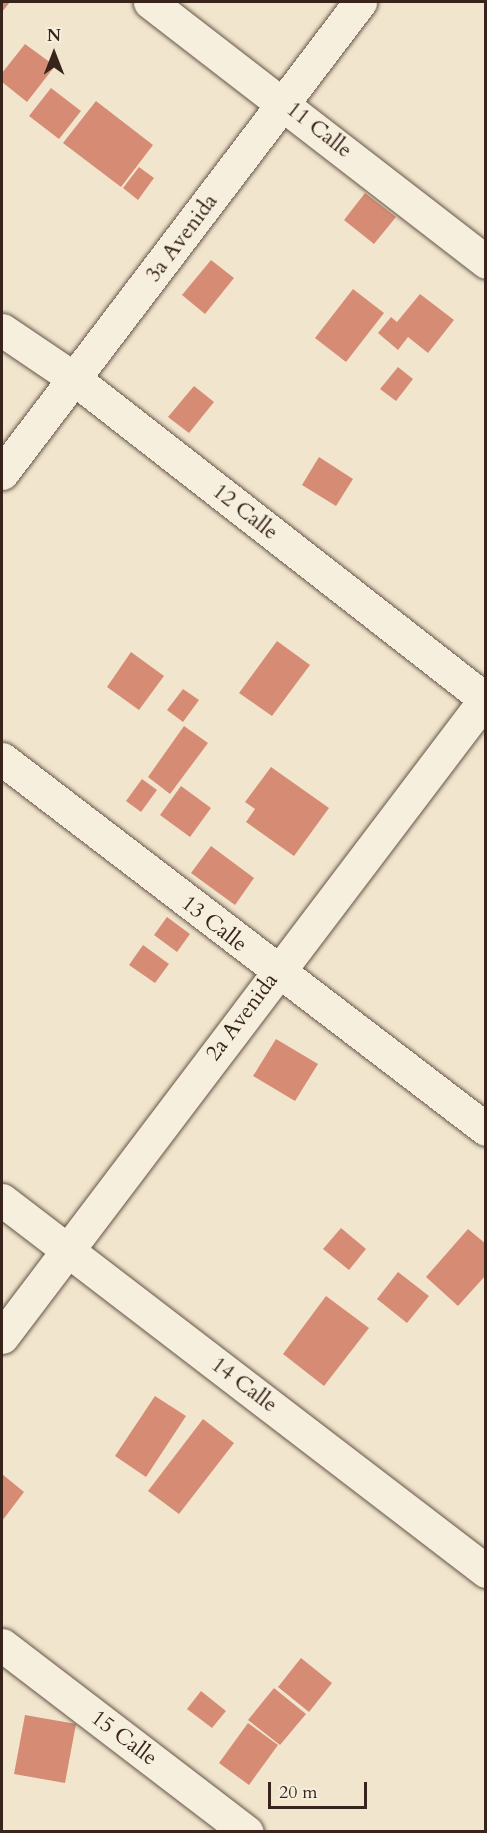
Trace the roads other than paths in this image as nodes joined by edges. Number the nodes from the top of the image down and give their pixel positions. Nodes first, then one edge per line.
1 (150, 2) edge
2 (360, 2) edge
3 (284, 103) junction
4 (486, 262) edge
5 (2, 330) edge
6 (76, 380) junction
7 (2, 473) edge
8 (485, 698) edge
9 (2, 759) edge
10 (276, 972) junction
11 (486, 1130) edge
12 (2, 1200) edge
13 (67, 1250) junction
14 (4, 1333) edge
15 (486, 1570) edge
16 (2, 1645) edge
17 (247, 1832) edge

1 - 3 street, 11 Calle
2 - 3 street, 3a Avenida
3 - 4 street, 11 Calle
3 - 6 street, 3a Avenida
5 - 6 street, 12 Calle
6 - 7 street, 3a Avenida
6 - 8 street, 12 Calle
8 - 10 street, 2a Avenida
9 - 10 street, 13 Calle
10 - 11 street, 13 Calle
10 - 13 street, 2a Avenida
12 - 13 street, 14 Calle
13 - 14 street, 2a Avenida
13 - 15 street, 14 Calle
16 - 17 street, 15 Calle

